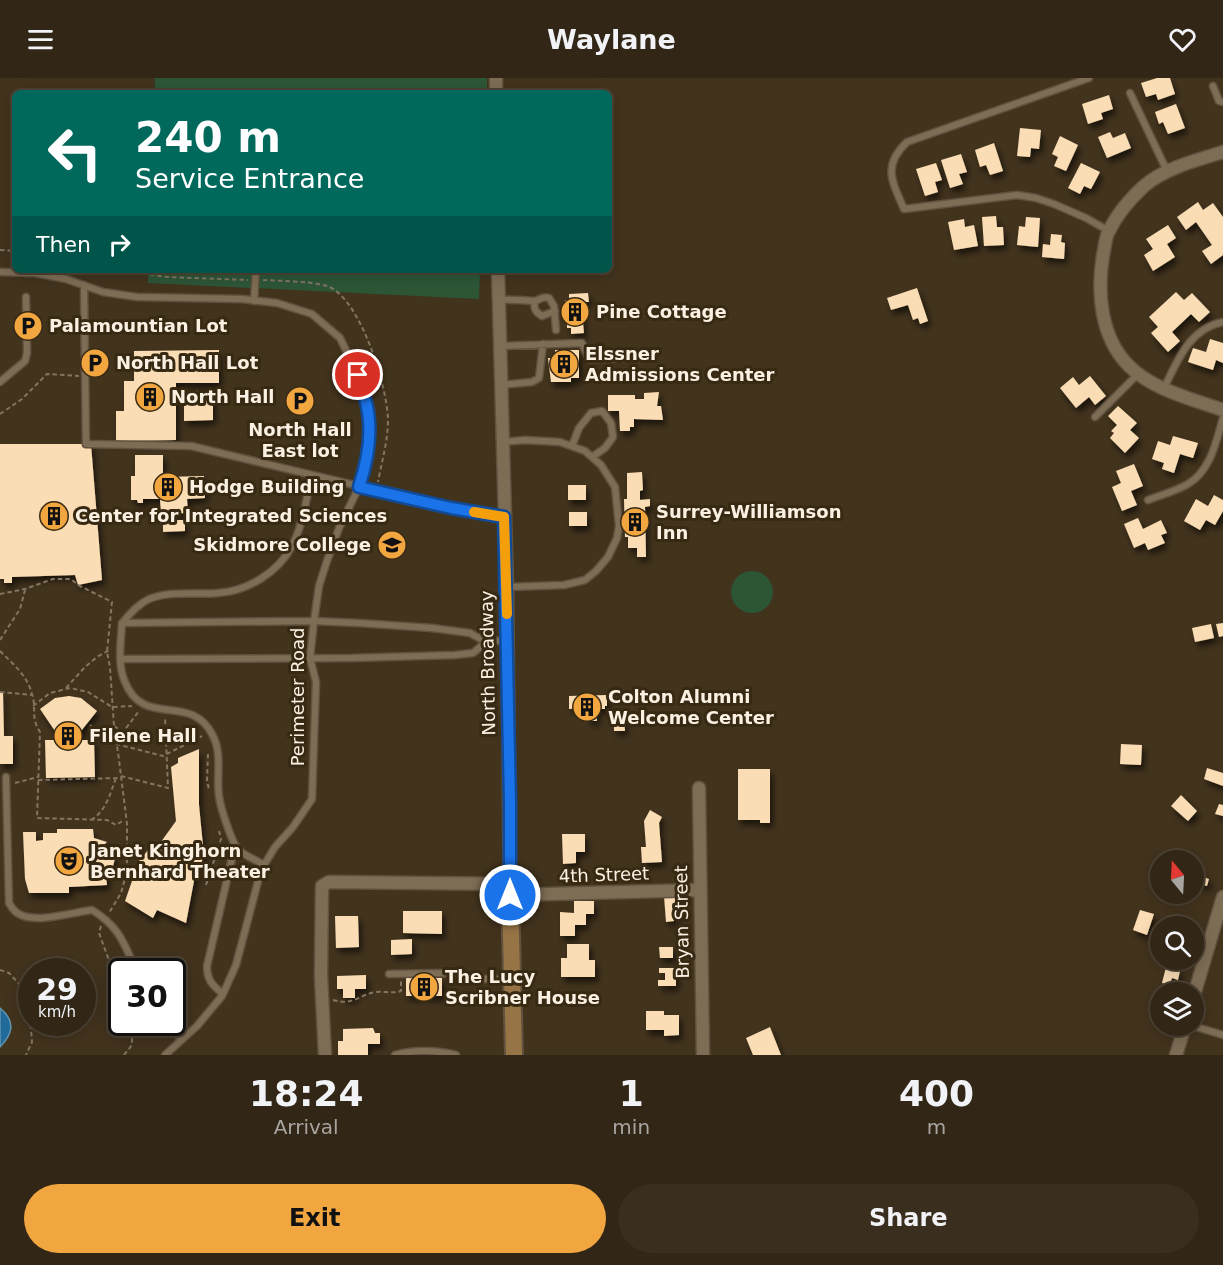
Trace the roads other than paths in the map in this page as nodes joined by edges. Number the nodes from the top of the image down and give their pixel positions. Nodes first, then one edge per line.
1 (1089, 78) edge
2 (1213, 86) dead end
3 (1130, 93) dead end
4 (1223, 102) edge
5 (1223, 152) edge
6 (1168, 173) junction
7 (1109, 231) junction
8 (35, 273) edge
9 (256, 273) edge
10 (498, 273) edge
11 (84, 285) junction
12 (26, 297) dead end
13 (498, 300) junction
14 (254, 301) junction
15 (535, 301) junction
16 (555, 311) junction
17 (1223, 322) edge
18 (556, 330) dead end
19 (543, 344) junction
20 (499, 346) junction
21 (642, 358) dead end
22 (1138, 373) junction
23 (0, 382) edge
24 (500, 385) junction
25 (1164, 388) junction
26 (1223, 410) edge
27 (1095, 417) dead end
28 (1223, 418) edge
29 (502, 442) junction
30 (572, 447) junction
31 (592, 457) junction
32 (312, 475) junction
33 (359, 487) junction
34 (1148, 500) dead end
35 (504, 517) junction
36 (507, 587) junction
37 (314, 621) junction
38 (122, 623) junction
39 (507, 640) junction
40 (486, 642) junction
41 (310, 658) junction
42 (121, 659) junction
43 (6, 777) dead end
44 (699, 788) dead end
45 (237, 849) junction
46 (264, 865) junction
47 (510, 890) junction
48 (699, 890) junction
49 (1223, 897) edge
50 (131, 958) edge
51 (388, 974) dead end
52 (511, 979) junction
53 (1198, 982) edge
54 (223, 994) junction
55 (1204, 1029) edge
56 (1223, 1035) edge
57 (178, 1036) edge
58 (1182, 1036) edge
59 (182, 1040) junction
60 (165, 1055) edge
61 (325, 1055) edge
62 (395, 1055) edge
63 (456, 1055) edge
64 (513, 1055) edge
65 (703, 1055) edge
66 (1176, 1055) edge

1 - 7 lane
2 - 4 lane
3 - 6 lane
5 - 6 street
6 - 7 street
7 - 22 street
8 - 11 lane, Perimeter Road
9 - 14 lane
10 - 13 street, North Broadway
11 - 14 lane, Perimeter Road
11 - 32 lane
12 - 23 lane
13 - 15 lane
13 - 20 street, North Broadway
14 - 33 lane, Perimeter Road
15 - 16 lane
15 - 16 lane
16 - 18 lane
17 - 25 lane
19 - 20 lane
19 - 21 lane
19 - 24 lane
20 - 24 street, North Broadway
22 - 25 street
22 - 27 lane
24 - 29 street, North Broadway
25 - 26 street
28 - 34 lane
29 - 30 lane
29 - 35 street, North Broadway
30 - 31 lane
30 - 31 lane
31 - 36 lane
32 - 33 lane
32 - 38 lane
33 - 35 lane
33 - 37 lane, Perimeter Road
35 - 36 street, North Broadway
36 - 39 street, North Broadway
37 - 38 lane
37 - 40 lane
37 - 41 lane, Perimeter Road
38 - 42 lane
39 - 40 lane
39 - 47 street, North Broadway
40 - 41 lane
41 - 42 lane
41 - 46 lane, Perimeter Road
42 - 45 lane
43 - 50 lane
44 - 48 street, Bryan Street
45 - 46 lane
45 - 54 lane
46 - 54 lane, Perimeter Road
47 - 48 street, 4th Street
47 - 52 street, North Broadway
47 - 61 street, 4th Street
48 - 65 street, Bryan Street
49 - 53 street
51 - 52 lane
52 - 64 street, North Broadway
54 - 59 lane, Perimeter Road
55 - 56 lane
57 - 59 lane
58 - 66 street
59 - 60 lane, Perimeter Road
62 - 63 lane

